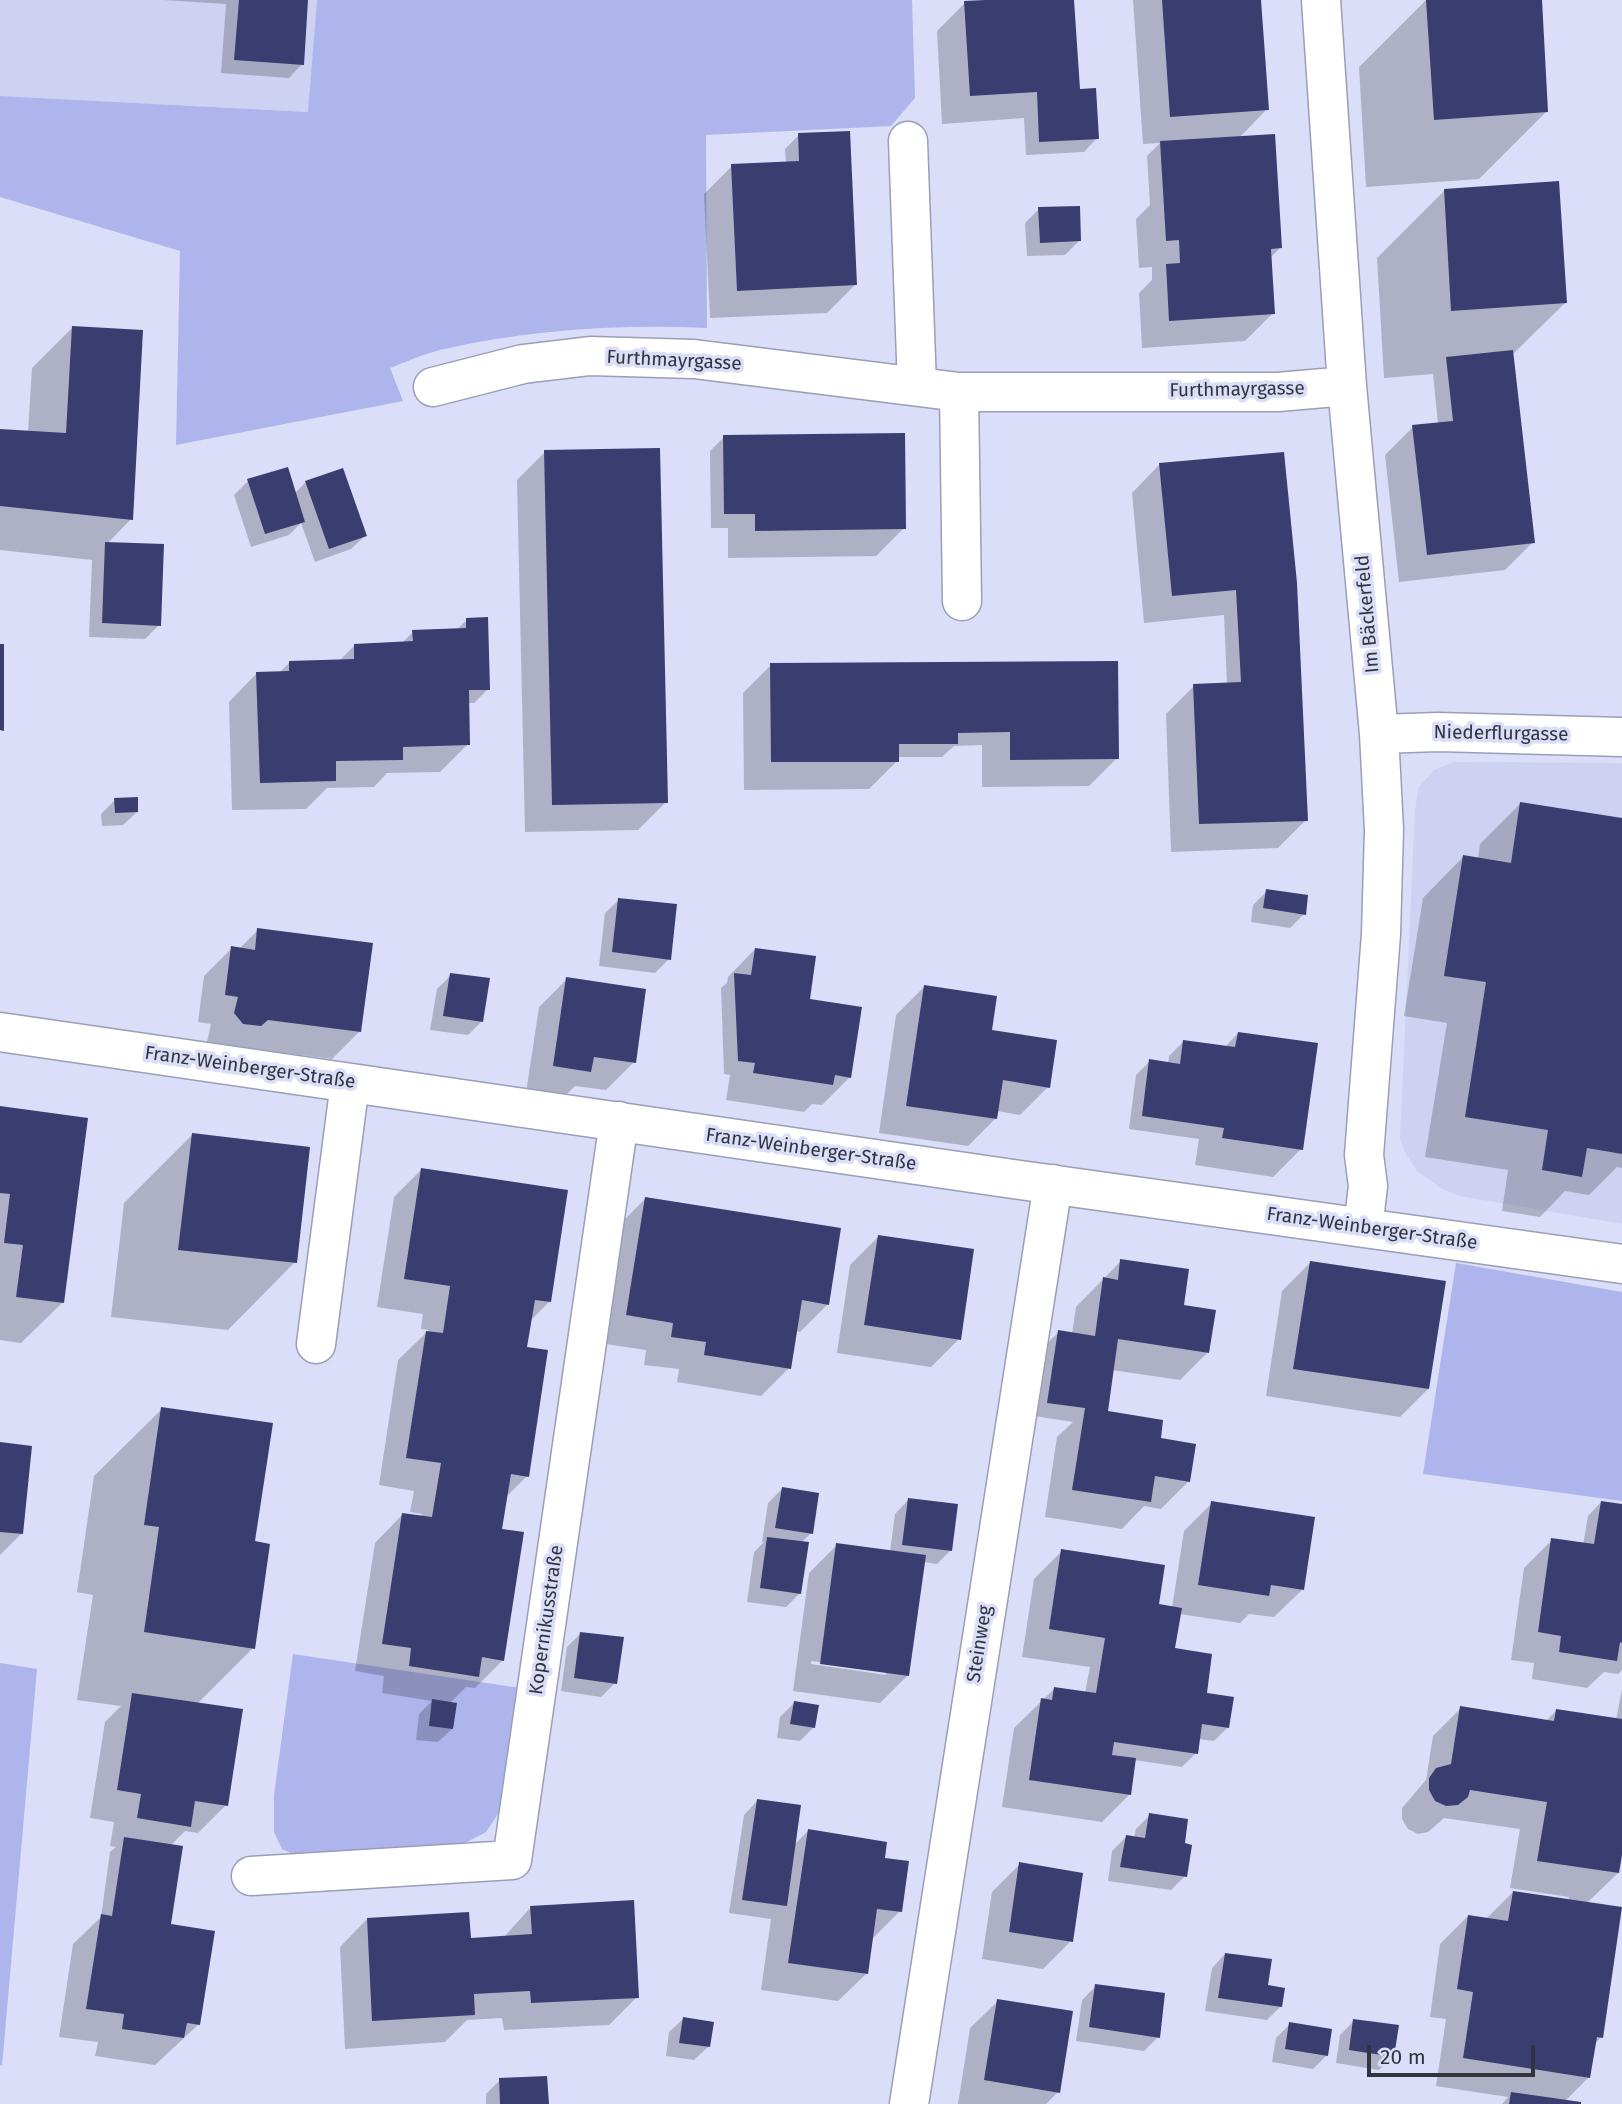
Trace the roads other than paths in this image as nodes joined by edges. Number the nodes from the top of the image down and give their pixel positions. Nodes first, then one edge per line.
1 (1321, 0) edge
2 (908, 141) dead end
3 (918, 386) junction
4 (1347, 386) junction
5 (433, 387) dead end
6 (959, 392) junction
7 (962, 601) dead end
8 (1379, 734) junction
9 (1622, 737) edge
10 (0, 1032) edge
11 (350, 1083) junction
12 (619, 1121) junction
13 (1053, 1185) junction
14 (1363, 1228) junction
15 (1622, 1264) edge
16 (316, 1344) dead end
17 (251, 1876) dead end
18 (909, 2104) edge

1 - 4 street, Im Bäckerfeld
2 - 3 street
3 - 5 street, Furthmayrgasse
3 - 6 street, Furthmayrgasse
4 - 6 street, Furthmayrgasse
4 - 8 street, Im Bäckerfeld
6 - 7 street
8 - 9 street, Niederflurgasse
8 - 14 street, Im Bäckerfeld
10 - 11 street, Franz-Weinberger-Straße
11 - 12 street, Franz-Weinberger-Straße
11 - 16 street
12 - 13 street, Franz-Weinberger-Straße
12 - 17 street, Kopernikusstraße
13 - 14 street, Franz-Weinberger-Straße
13 - 18 street, Steinweg
14 - 15 street, Franz-Weinberger-Straße

